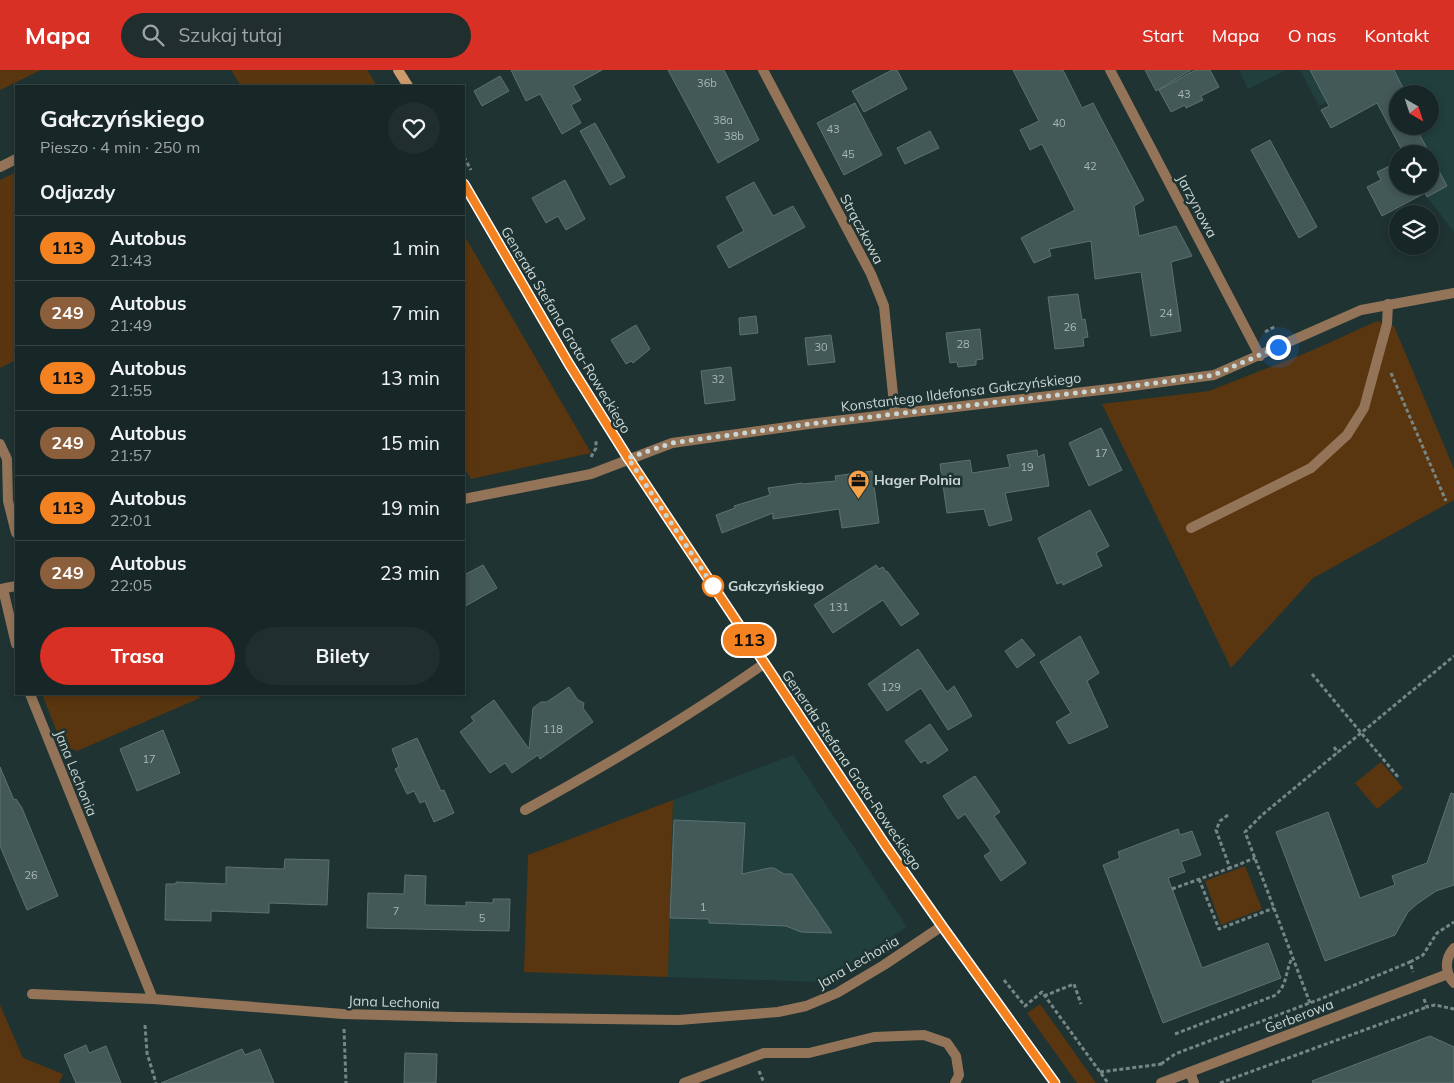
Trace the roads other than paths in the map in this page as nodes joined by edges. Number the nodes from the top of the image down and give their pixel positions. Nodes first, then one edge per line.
1 (398, 70) edge
2 (763, 70) edge
3 (1110, 70) edge
4 (407, 85) edge
5 (15, 160) edge
6 (0, 167) edge
7 (465, 186) edge
8 (1454, 293) edge
9 (1388, 304) junction
10 (1260, 356) junction
11 (895, 414) junction
12 (0, 444) edge
13 (628, 458) junction
14 (465, 500) edge
15 (1191, 528) dead end
16 (15, 529) edge
17 (15, 586) edge
18 (1, 589) edge
19 (15, 640) edge
20 (765, 663) junction
21 (30, 695) edge
22 (525, 810) dead end
23 (942, 926) junction
24 (1454, 948) edge
25 (1448, 974) junction
26 (1454, 983) edge
27 (32, 994) dead end
28 (153, 999) junction
29 (1190, 1072) junction
30 (684, 1083) edge
31 (955, 1083) edge
32 (1055, 1083) edge
33 (1161, 1083) edge
34 (1194, 1083) edge

1 - 4 street
2 - 11 street, Strączkowa
3 - 10 street, Jarzynowa
5 - 6 street
7 - 13 street, Generała Stefana Grota-Roweckiego
8 - 9 street, Konstantego Ildefonsa Gałczyńskiego
9 - 10 street, Konstantego Ildefonsa Gałczyńskiego
9 - 15 street
10 - 11 street, Konstantego Ildefonsa Gałczyńskiego
11 - 13 street, Konstantego Ildefonsa Gałczyńskiego
12 - 16 street
13 - 14 street, Konstantego Ildefonsa Gałczyńskiego
13 - 20 street, Generała Stefana Grota-Roweckiego
17 - 18 street
18 - 19 street
20 - 22 street
20 - 23 street, Generała Stefana Grota-Roweckiego
21 - 28 street, Jana Lechonia
23 - 28 street, Jana Lechonia
23 - 32 street, Generała Stefana Grota-Roweckiego
24 - 25 street
25 - 26 street
25 - 29 street, Gerberowa
27 - 28 street
29 - 33 street, Gerberowa
29 - 34 street
30 - 31 street

